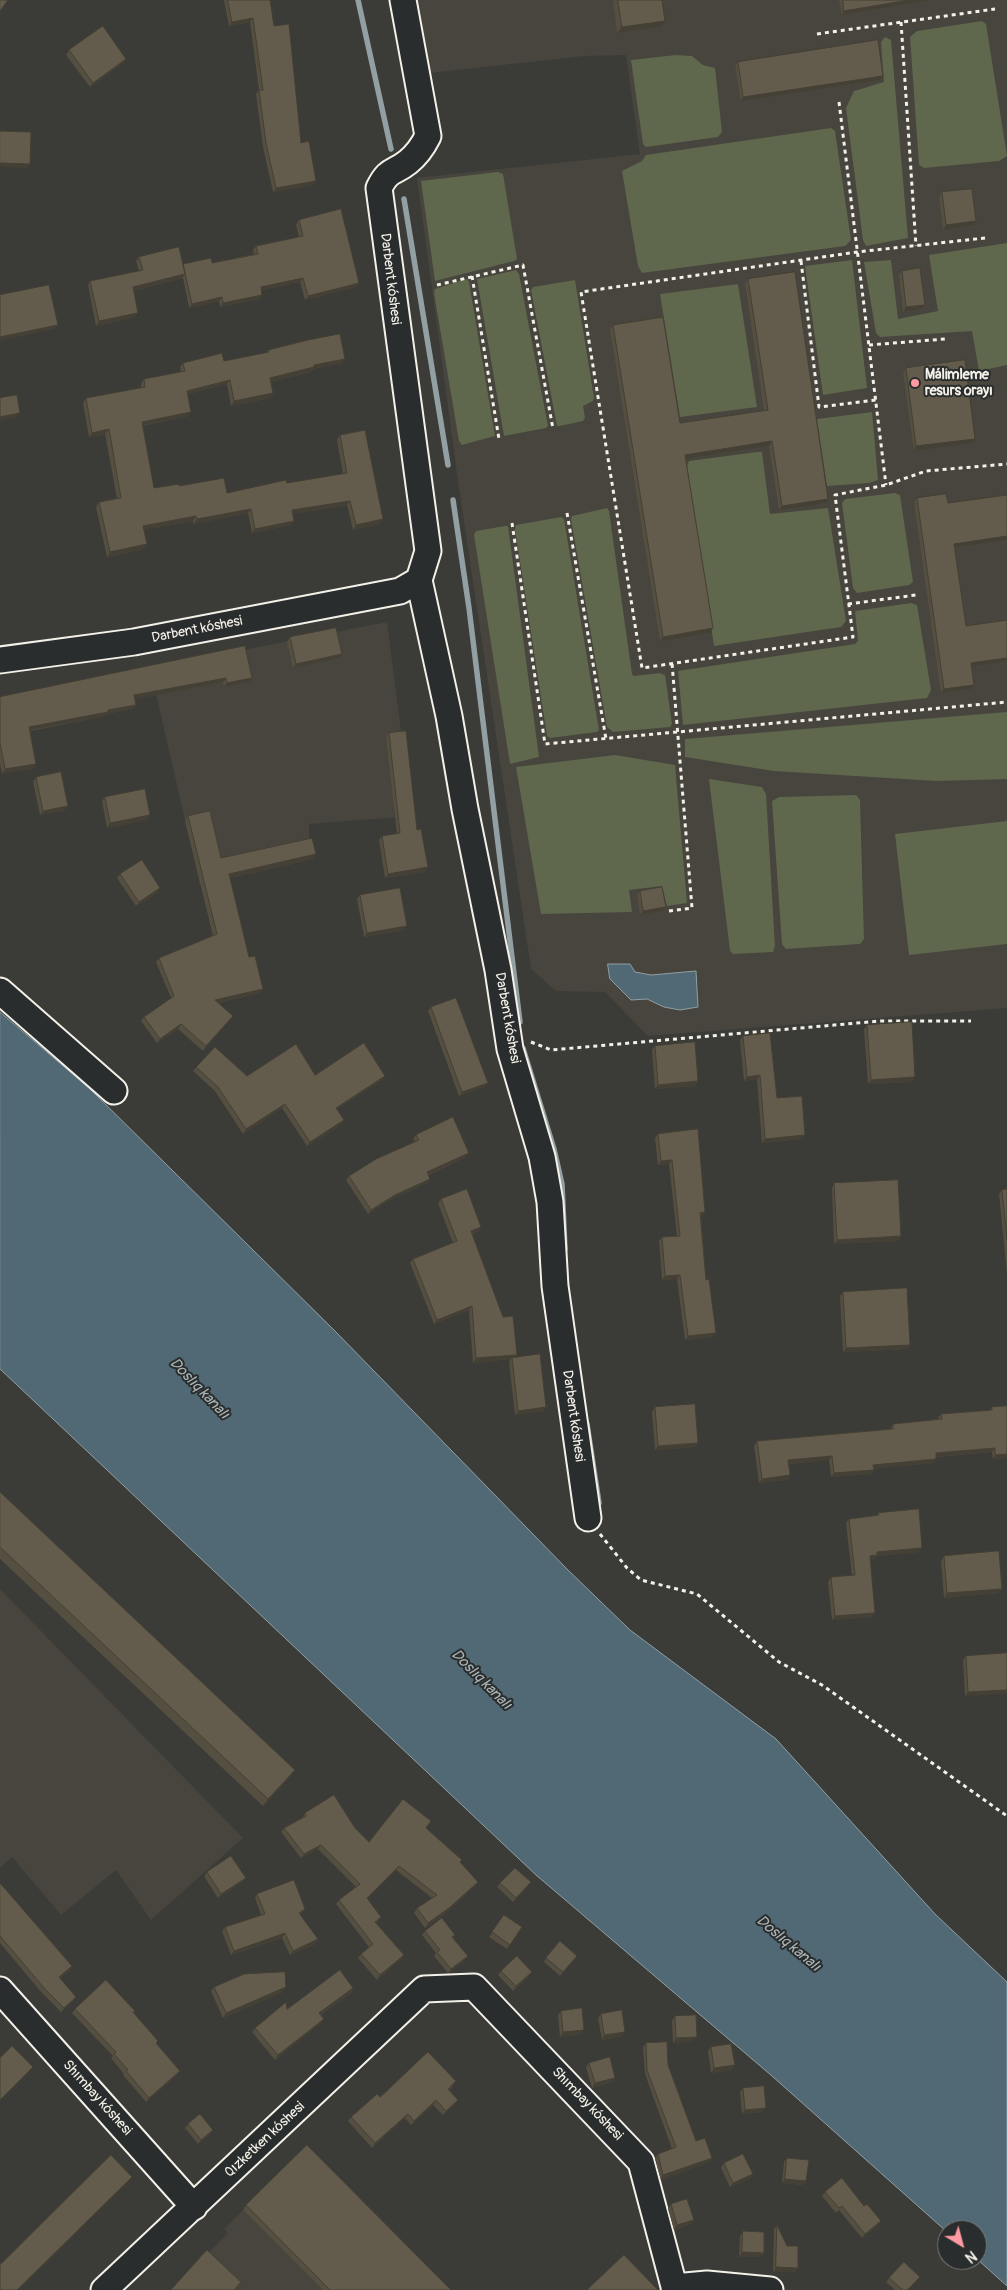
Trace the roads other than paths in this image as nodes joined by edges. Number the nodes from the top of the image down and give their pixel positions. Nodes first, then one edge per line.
1 (403, 0) edge
2 (419, 580) junction
3 (0, 660) edge
4 (0, 991) edge
5 (114, 1091) dead end
6 (588, 1518) road end
7 (424, 1989) joint
8 (5, 2006) edge
9 (194, 2206) junction
10 (674, 2288) edge
11 (104, 2290) edge
12 (770, 2290) edge

1 - 2 street, Darbent kóshesi
2 - 3 street, Darbent kóshesi
2 - 6 street, Darbent kóshesi
4 - 5 street
7 - 9 street, Qızketken kóshesi
7 - 10 street, Shımbay kóshesi
8 - 9 street, Shımbay kóshesi
9 - 11 street, Qızketken kóshesi
10 - 12 street

